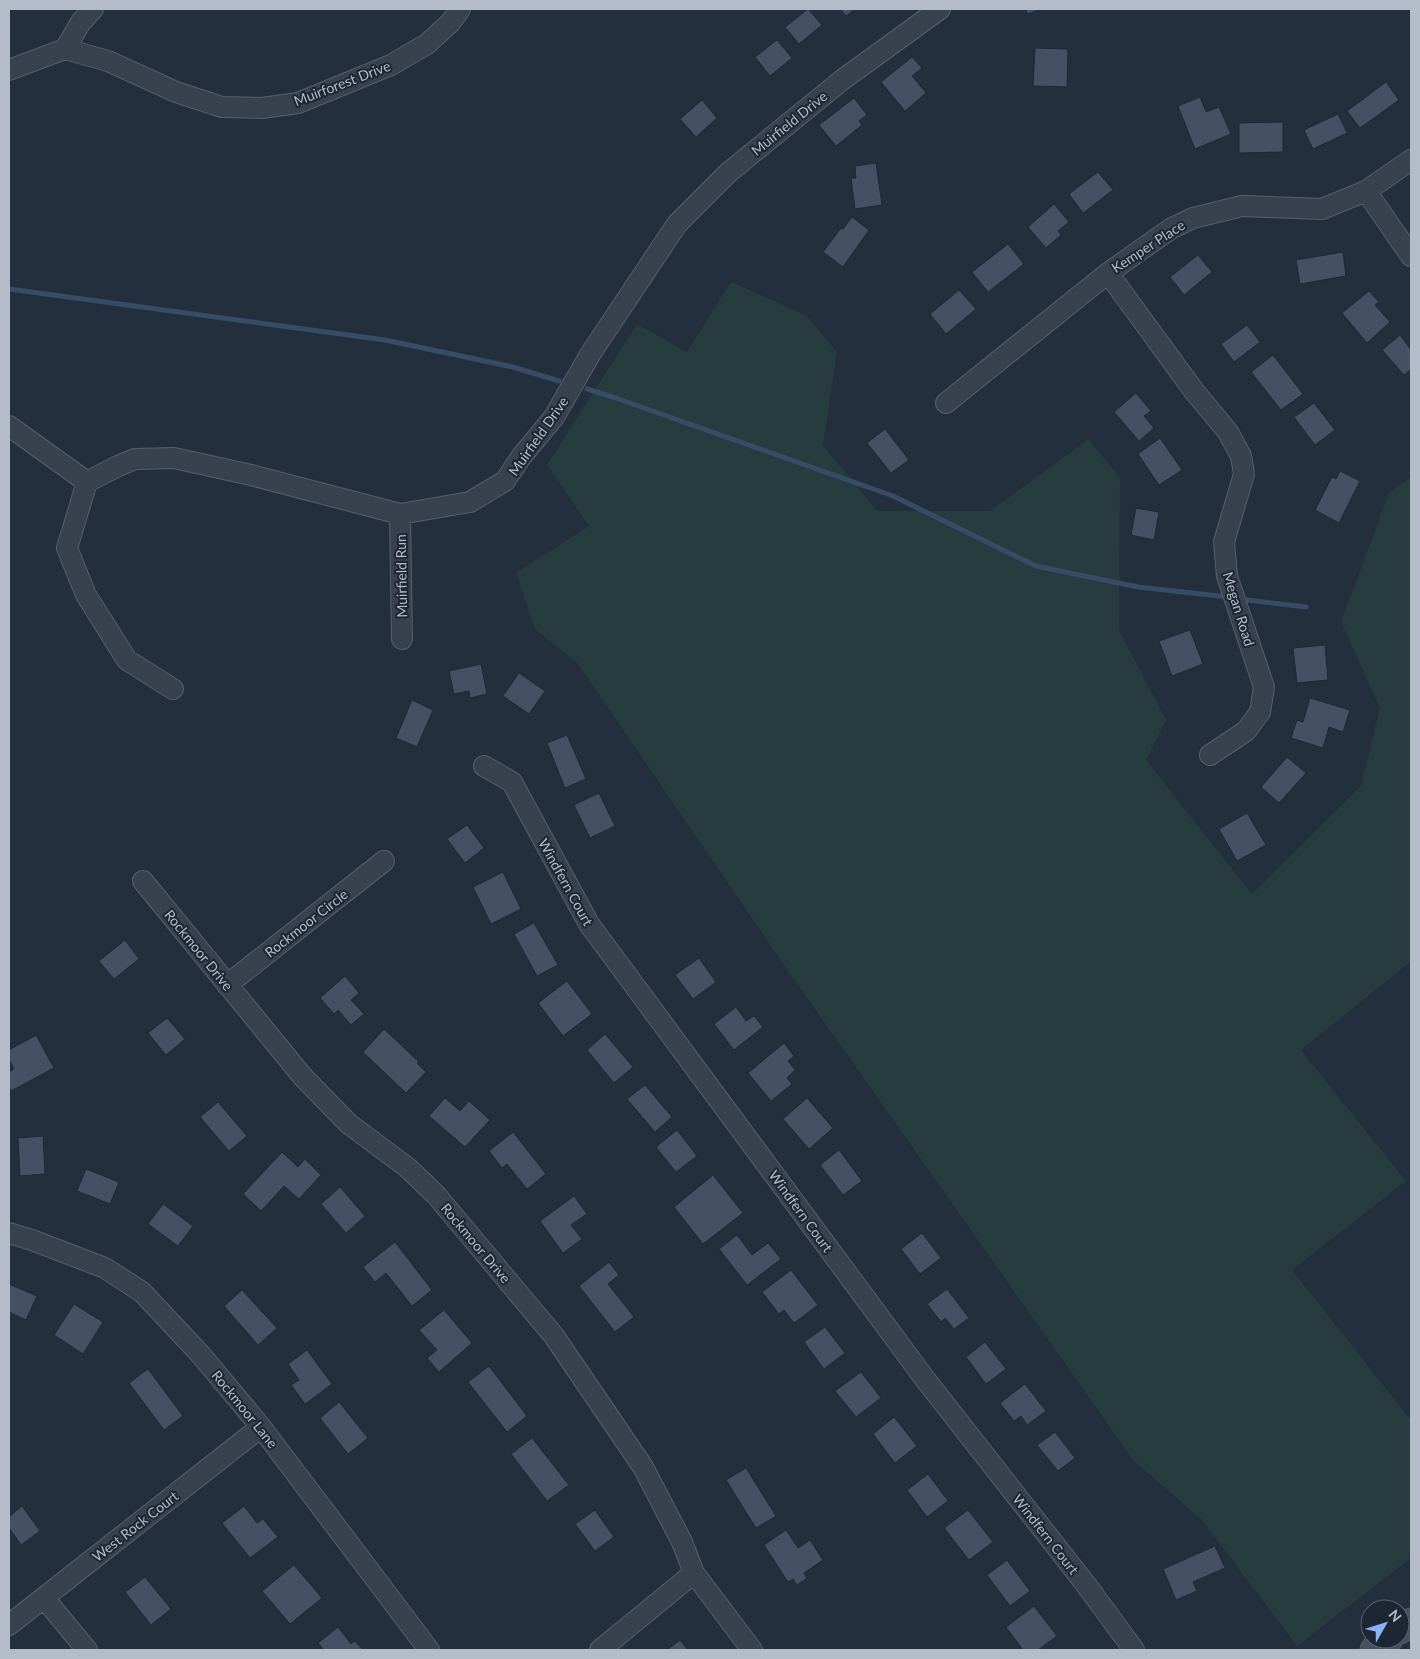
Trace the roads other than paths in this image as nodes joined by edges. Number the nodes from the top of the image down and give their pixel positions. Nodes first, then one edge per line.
1 (93, 9) edge
2 (460, 9) edge
3 (940, 9) edge
4 (65, 49) junction
5 (9, 70) edge
6 (1411, 160) edge
7 (1366, 191) junction
8 (1411, 256) edge
9 (1108, 273) junction
10 (946, 403) dead end
11 (9, 426) edge
12 (87, 482) junction
13 (400, 514) junction
14 (402, 639) dead end
15 (172, 689) dead end
16 (1210, 755) dead end
17 (484, 766) dead end
18 (384, 861) dead end
19 (143, 881) dead end
20 (227, 985) junction
21 (9, 1233) edge
22 (261, 1427) junction
23 (694, 1573) junction
24 (44, 1598) junction
25 (9, 1625) edge
26 (87, 1650) edge
27 (429, 1650) edge
28 (600, 1650) edge
29 (752, 1650) edge
30 (1134, 1650) edge

1 - 4 street
2 - 4 street, Muirforest Drive
3 - 13 street, Muirfield Drive
4 - 5 street
6 - 7 street, Kemper Place
7 - 8 street
7 - 9 street, Kemper Place
9 - 10 street, Kemper Place
9 - 16 street, Megan Road
11 - 12 street
12 - 13 street, Muirfield Drive
12 - 15 street
13 - 14 street, Muirfield Run
17 - 30 street, Windfern Court
18 - 20 street, Rockmoor Circle
19 - 20 street, Rockmoor Drive
20 - 23 street, Rockmoor Drive
21 - 22 street, Rockmoor Lane
22 - 24 street, West Rock Court
22 - 27 street, Rockmoor Lane
23 - 28 street
23 - 29 street, Rockmoor Drive
24 - 25 street, West Rock Court
24 - 26 street

